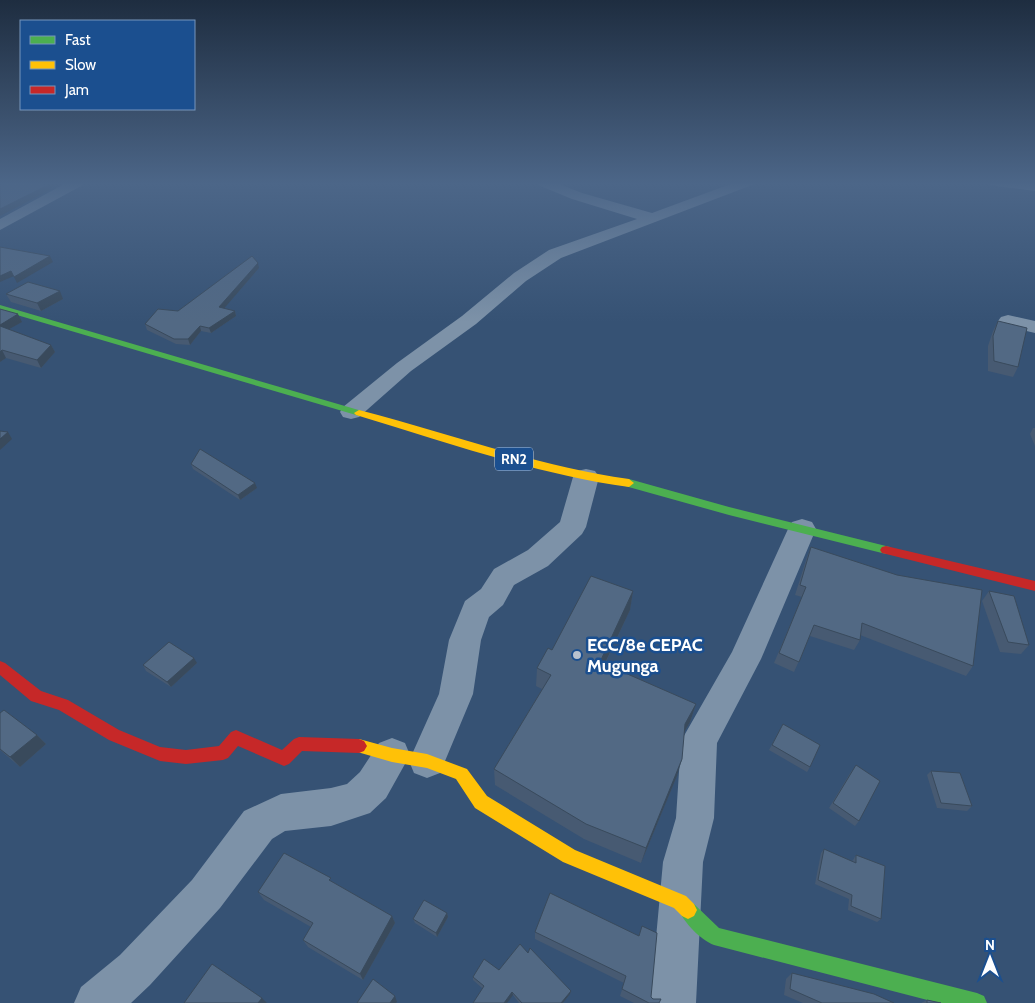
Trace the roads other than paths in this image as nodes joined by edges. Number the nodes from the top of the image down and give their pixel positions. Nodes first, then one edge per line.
1 (622, 229) edge
2 (0, 307) edge
3 (1008, 321) edge
4 (1035, 327) edge
5 (351, 412) junction
6 (586, 477) junction
7 (802, 530) junction
8 (1035, 586) edge
9 (0, 667) edge
10 (409, 758) junction
11 (680, 902) junction
12 (97, 1003) edge
13 (673, 1003) edge
14 (977, 1003) edge

1 - 5 street
2 - 5 main road, RN2
3 - 4 street
5 - 6 main road, RN2
6 - 7 main road, RN2
6 - 10 street
7 - 8 main road, RN2
7 - 11 street
9 - 10 main road
10 - 11 main road
10 - 12 street
11 - 13 street
11 - 14 main road

